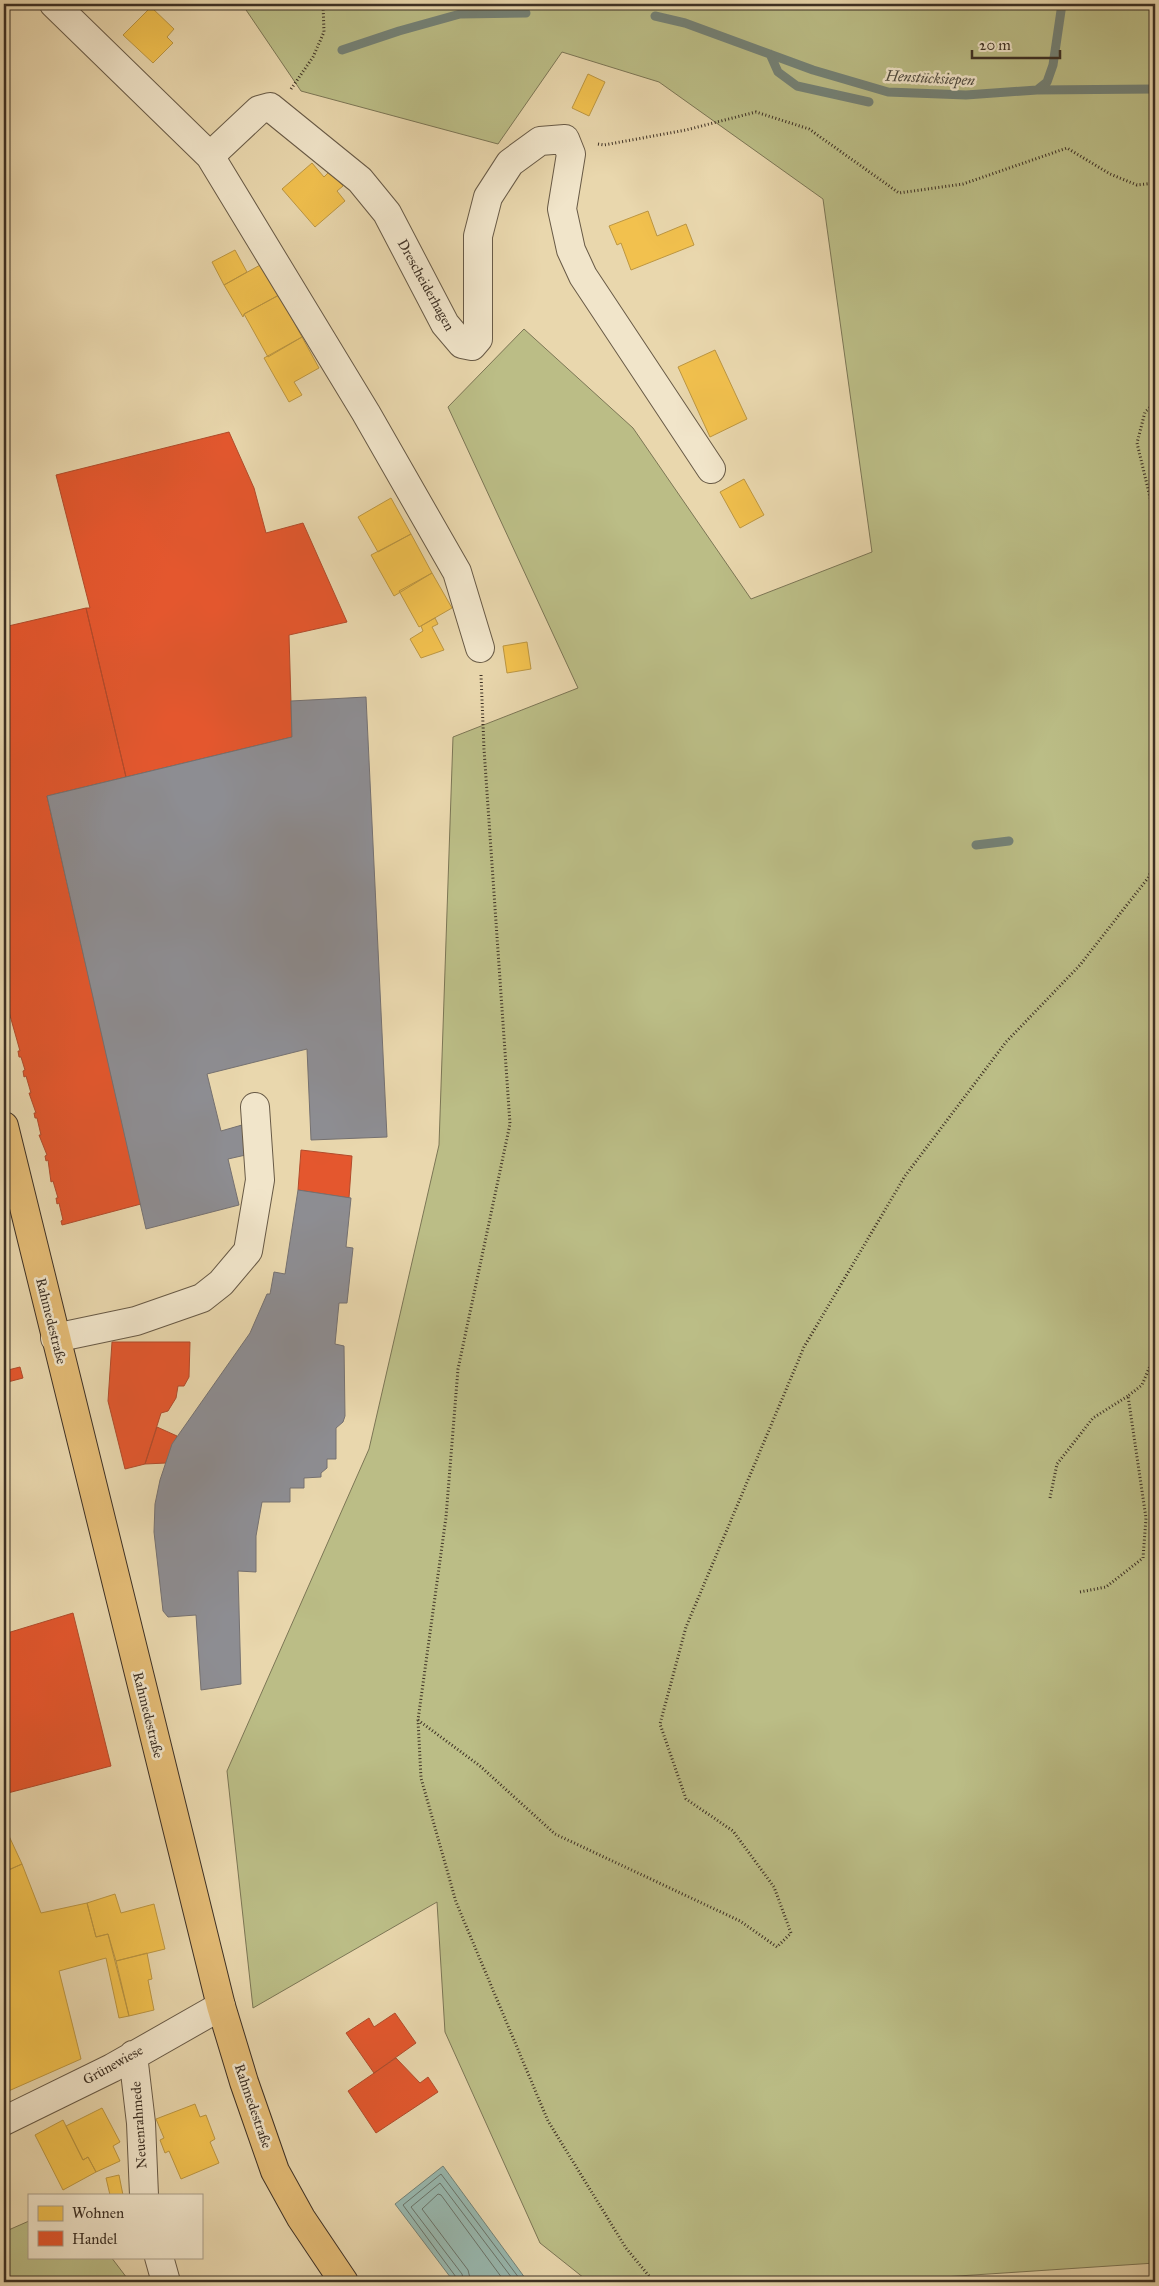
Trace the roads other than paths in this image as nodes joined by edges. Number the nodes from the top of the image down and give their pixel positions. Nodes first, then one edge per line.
1 (54, 4) edge
2 (210, 156) junction
3 (711, 469) dead end
4 (480, 648) road end
5 (255, 1107) dead end
6 (4, 1126) edge
7 (55, 1338) junction
8 (221, 2006) junction
9 (133, 2055) junction
10 (4, 2121) edge
11 (144, 2194) edge
12 (159, 2258) edge
13 (166, 2282) edge
14 (344, 2282) edge

1 - 2 street
2 - 3 street, Drescheiderhagen
2 - 4 street
5 - 7 street
6 - 7 main road, Rahmedestraße
7 - 8 main road, Rahmedestraße
8 - 9 street, Grünewiese
8 - 14 main road, Rahmedestraße
9 - 10 street, Grünewiese
9 - 11 street, Neuenrahmede
12 - 13 street

